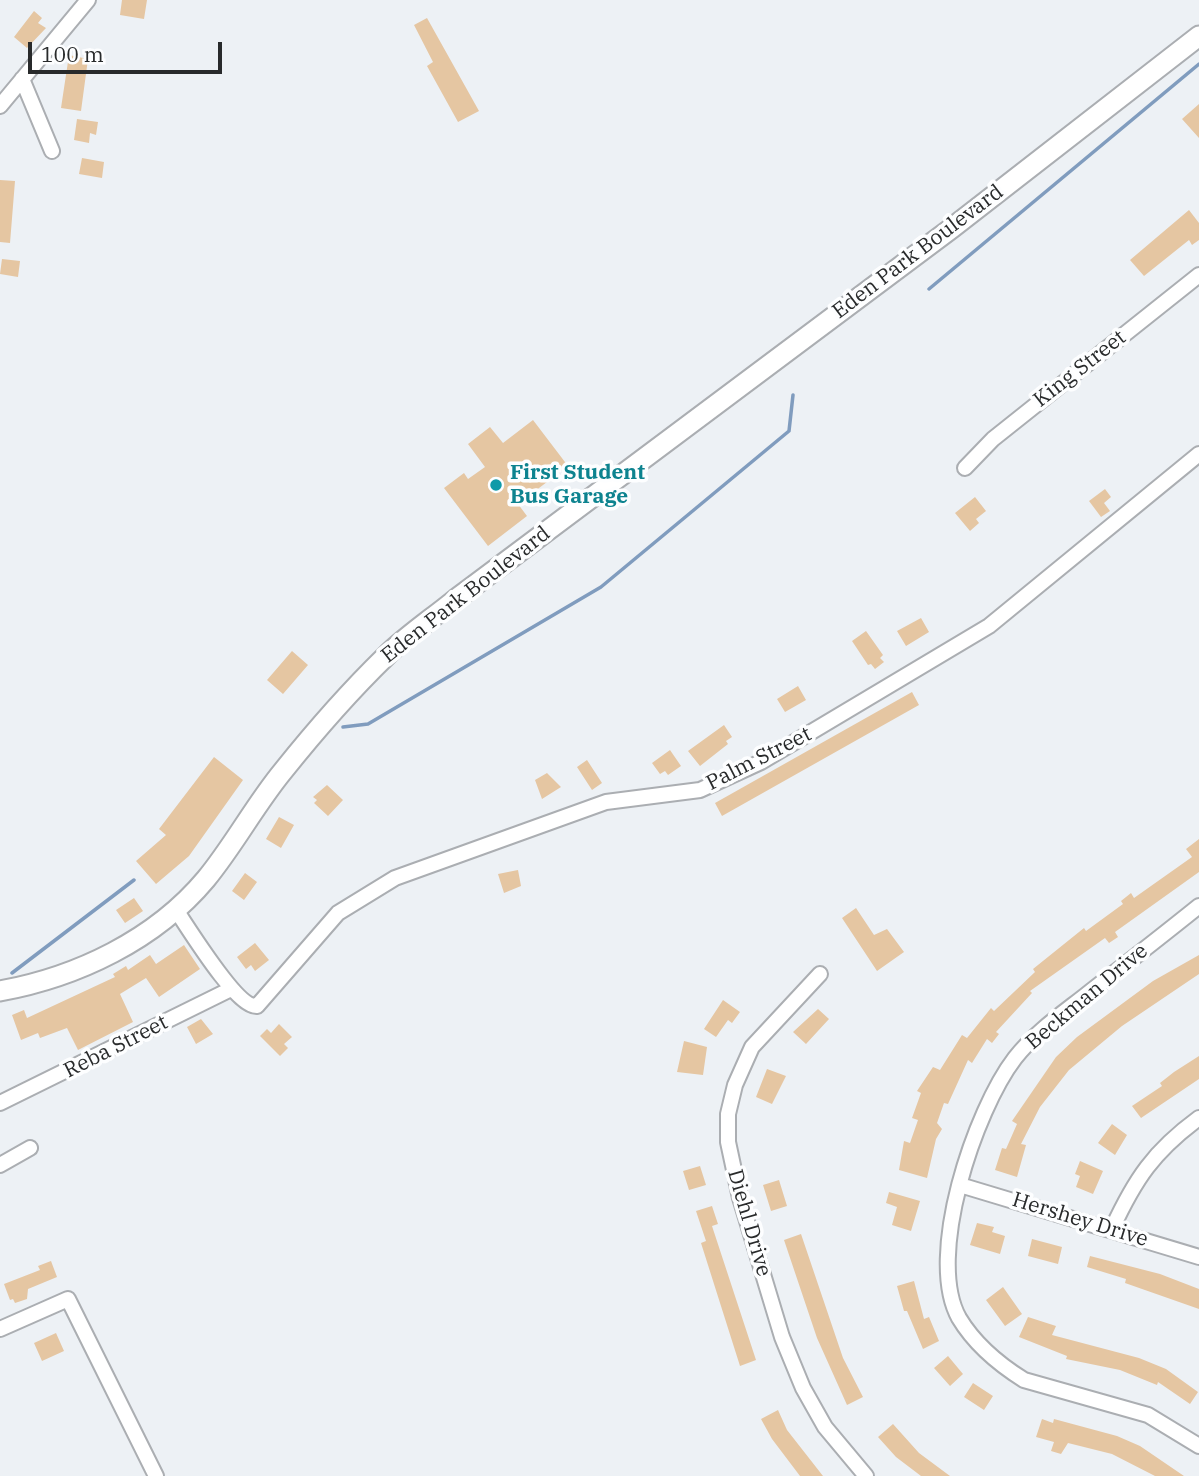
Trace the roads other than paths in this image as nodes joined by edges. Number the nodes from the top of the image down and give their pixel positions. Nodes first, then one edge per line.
1 (88, 0) edge
2 (1199, 36) edge
3 (23, 79) junction
4 (0, 106) edge
5 (52, 151) dead end
6 (1199, 275) edge
7 (1199, 454) edge
8 (965, 468) dead end
9 (1199, 906) edge
10 (176, 910) junction
11 (820, 974) dead end
12 (232, 989) junction
13 (0, 991) edge
14 (0, 1103) edge
15 (1199, 1118) edge
16 (30, 1148) dead end
17 (0, 1164) edge
18 (960, 1185) junction
19 (1112, 1229) junction
20 (1199, 1257) edge
21 (0, 1329) edge
22 (1199, 1446) edge
23 (156, 1476) edge
24 (866, 1476) edge

1 - 3 street
2 - 10 main road, Eden Park Boulevard
3 - 4 street
3 - 5 street
6 - 8 street, King Street
7 - 12 street, Palm Street
9 - 18 street, Beckman Drive
10 - 12 street, Palm Street
10 - 13 main road, Eden Park Boulevard
11 - 24 street, Diehl Drive
12 - 14 street, Reba Street
15 - 19 street
16 - 17 street
18 - 19 street, Hershey Drive
18 - 22 street, Beckman Drive
19 - 20 street, Hershey Drive
21 - 23 street

